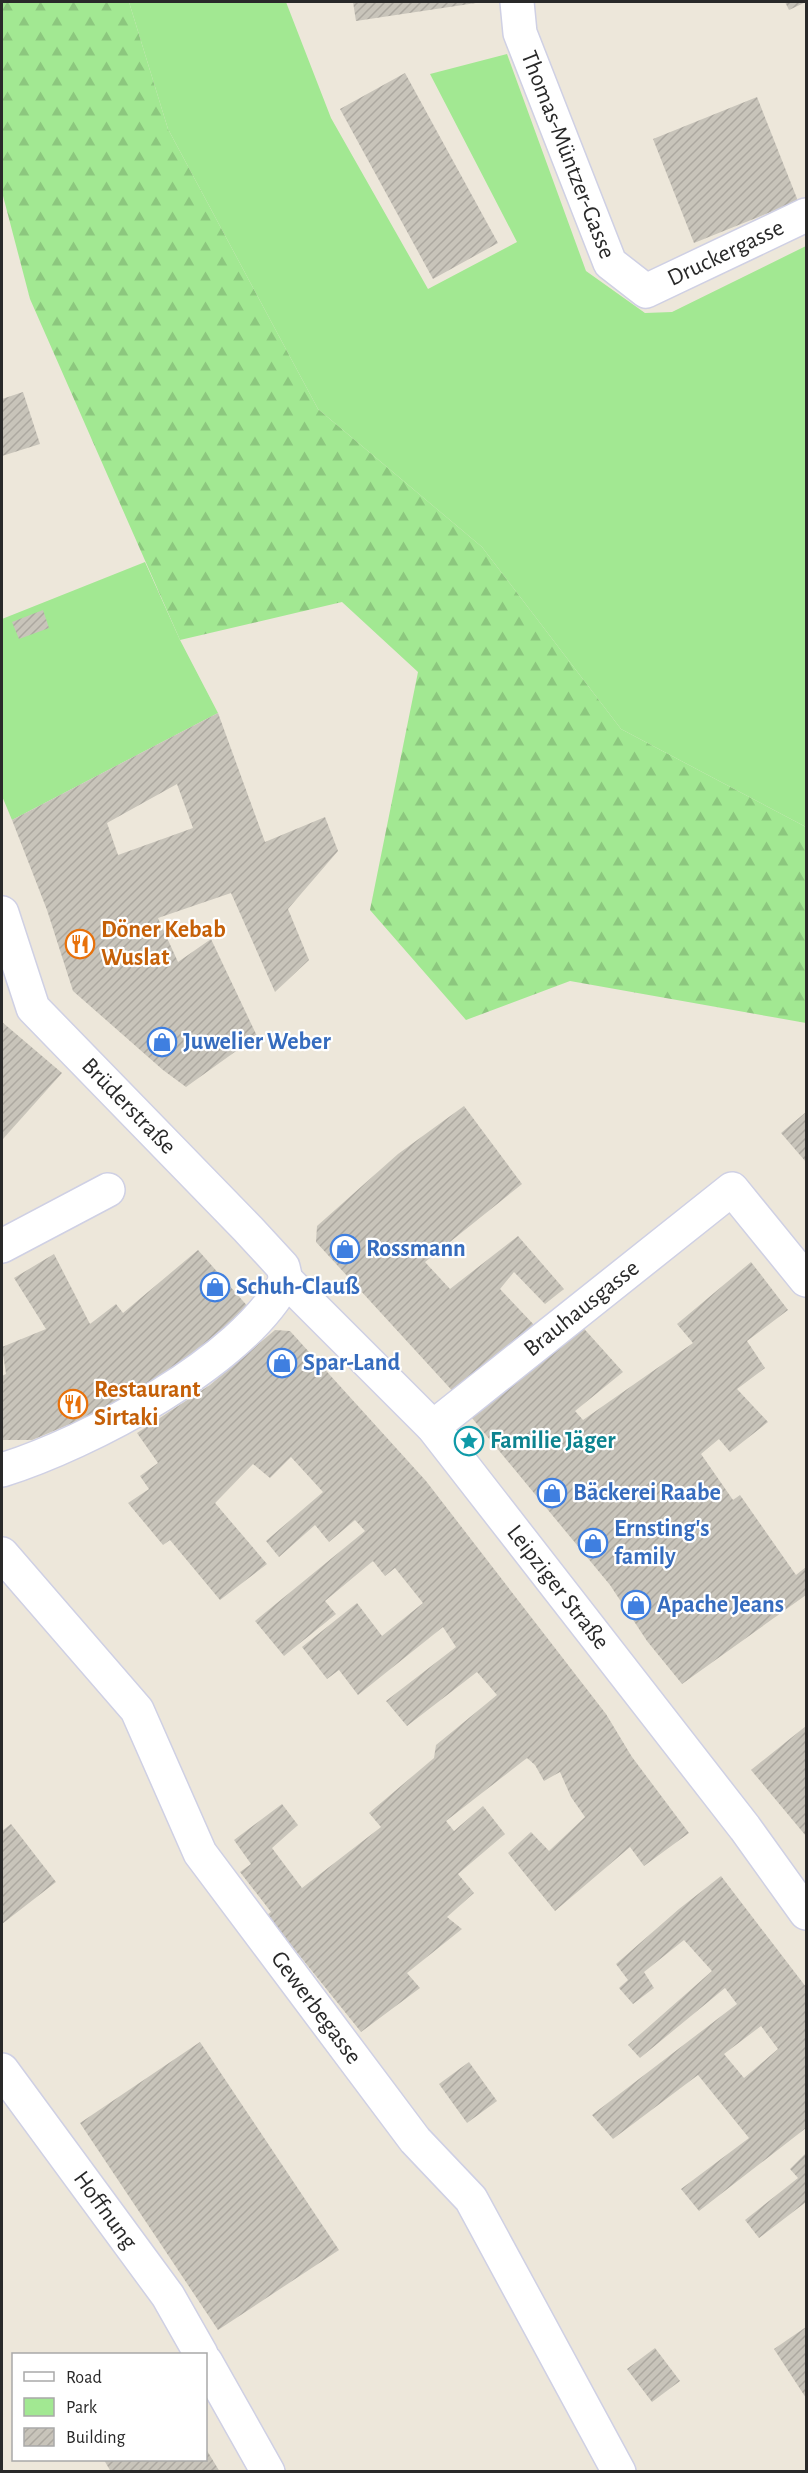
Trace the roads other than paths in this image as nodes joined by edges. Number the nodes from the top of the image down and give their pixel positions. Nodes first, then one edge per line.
1 (517, 2) edge
2 (807, 215) edge
3 (646, 291) joint
4 (2, 913) edge
5 (108, 1190) dead end
6 (2, 1246) edge
7 (286, 1280) junction
8 (807, 1280) edge
9 (432, 1427) junction
10 (2, 1470) edge
11 (2, 1554) edge
12 (807, 1913) edge
13 (2, 2070) edge
14 (200, 2353) edge
15 (207, 2364) edge
16 (268, 2472) edge
17 (619, 2472) edge

1 - 3 street, Thomas-Müntzer-Gasse
2 - 3 street, Druckergasse
4 - 7 street, Brüderstraße
5 - 6 street
7 - 9 street, Leipziger Straße
7 - 10 street
8 - 9 street, Brauhausgasse
9 - 12 street, Leipziger Straße
11 - 17 street, Gewerbegasse
13 - 14 street, Hoffnung
15 - 16 street

